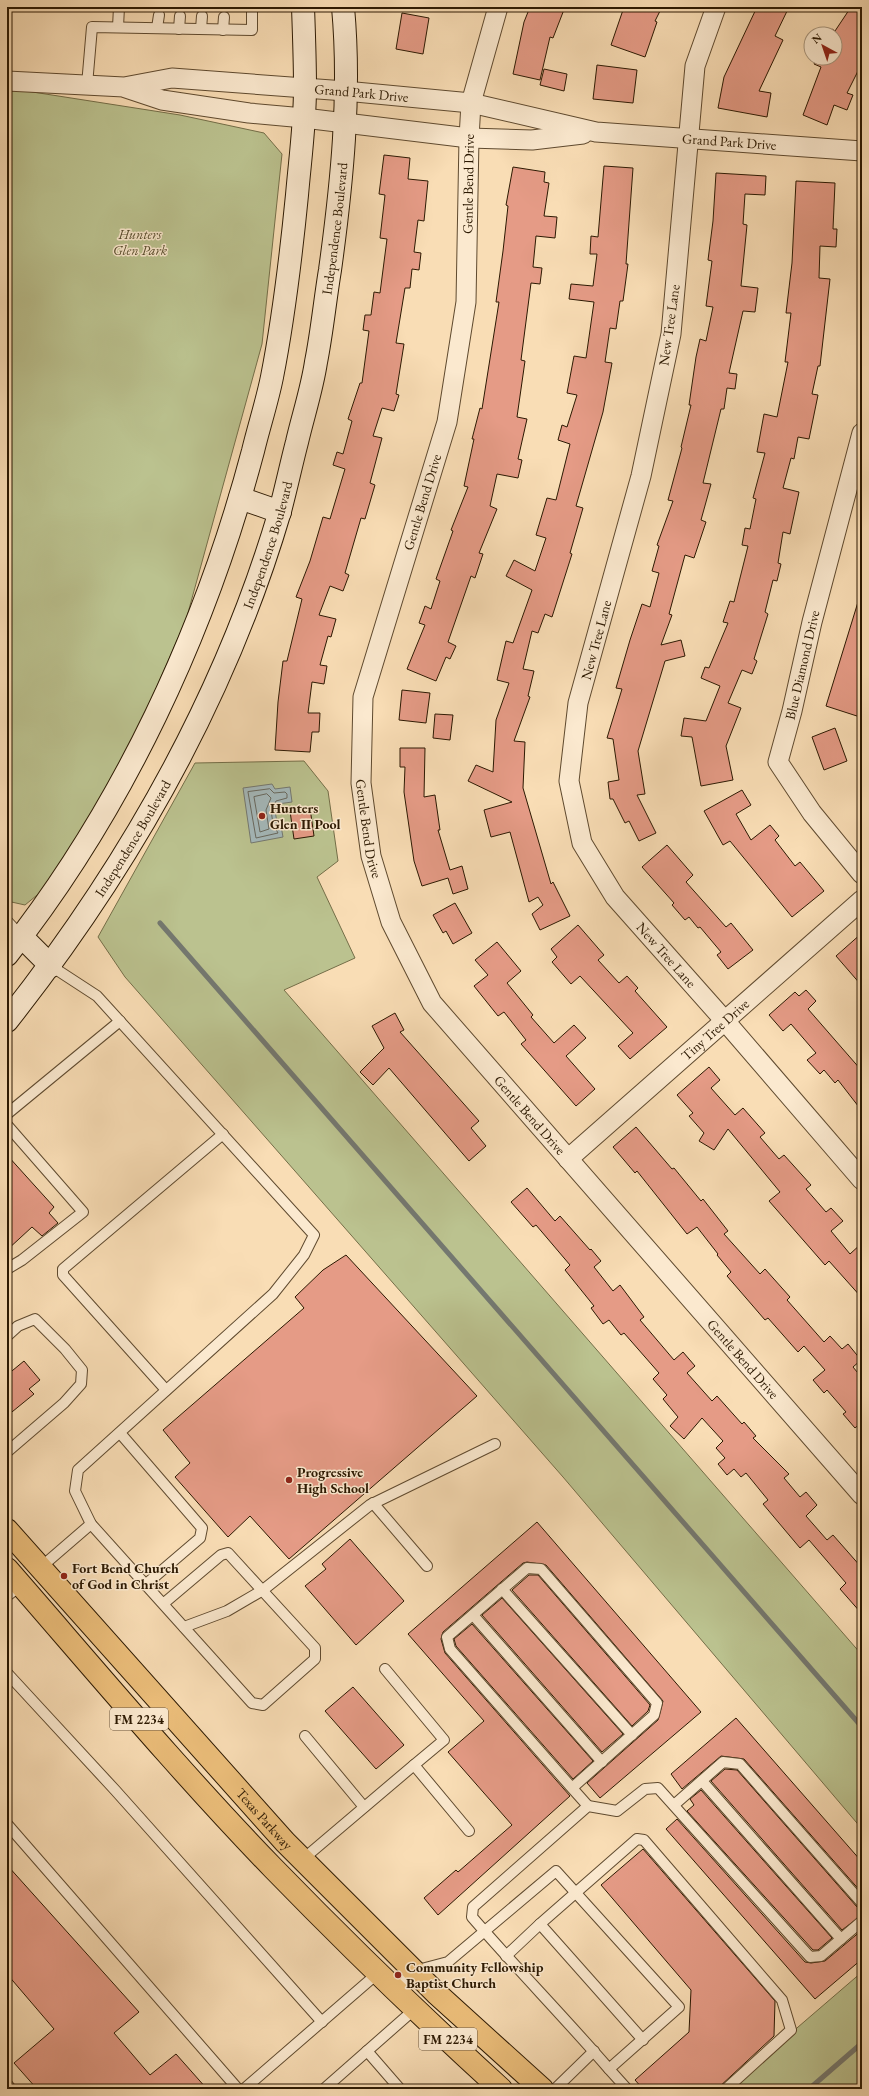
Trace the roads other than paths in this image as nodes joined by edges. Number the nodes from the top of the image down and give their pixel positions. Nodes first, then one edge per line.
1 (119, 7) edge
2 (252, 7) edge
3 (303, 7) edge
4 (343, 7) edge
5 (498, 7) edge
6 (716, 7) edge
7 (159, 15) dead end
8 (180, 16) dead end
9 (202, 16) dead end
10 (224, 17) dead end
11 (118, 27) junction
12 (157, 28) junction
13 (179, 29) junction
14 (201, 29) junction
15 (224, 30) junction
16 (7, 81) edge
17 (87, 85) junction
18 (124, 87) junction
19 (305, 88) junction
20 (345, 90) junction
21 (472, 103) junction
22 (304, 118) junction
23 (345, 123) junction
24 (596, 132) junction
25 (469, 138) junction
26 (690, 138) junction
27 (862, 152) edge
28 (862, 433) edge
29 (240, 498) junction
30 (280, 512) junction
31 (862, 874) edge
32 (862, 900) edge
33 (7, 921) edge
34 (22, 937) junction
35 (7, 956) edge
36 (51, 966) junction
37 (7, 1021) edge
38 (120, 1021) junction
39 (725, 1021) junction
40 (7, 1114) edge
41 (7, 1125) edge
42 (223, 1134) junction
43 (568, 1159) junction
44 (862, 1180) edge
45 (7, 1269) edge
46 (7, 1336) edge
47 (166, 1390) junction
48 (120, 1433) junction
49 (495, 1444) dead end
50 (7, 1452) edge
51 (862, 1495) edge
52 (373, 1503) junction
53 (91, 1524) junction
54 (7, 1530) edge
55 (427, 1566) dead end
56 (40, 1568) junction
57 (12, 1584) edge
58 (145, 1585) junction
59 (502, 1589) junction
60 (263, 1590) junction
61 (163, 1604) junction
62 (73, 1606) junction
63 (473, 1615) junction
64 (184, 1628) junction
65 (385, 1670) dead end
66 (7, 1673) edge
67 (632, 1735) junction
68 (305, 1736) dead end
69 (602, 1762) junction
70 (414, 1765) junction
71 (702, 1781) junction
72 (572, 1788) junction
73 (674, 1805) junction
74 (588, 1806) junction
75 (364, 1808) junction
76 (7, 1824) edge
77 (469, 1831) dead end
78 (302, 1860) junction
79 (574, 1893) junction
80 (862, 1903) edge
81 (862, 1922) edge
82 (540, 1924) junction
83 (485, 1932) junction
84 (841, 1939) junction
85 (506, 1956) junction
86 (414, 1971) junction
87 (378, 1973) junction
88 (395, 1989) junction
89 (416, 2008) junction
90 (322, 2022) junction
91 (643, 2040) junction
92 (367, 2051) junction
93 (594, 2051) junction
94 (609, 2069) junction
95 (7, 2084) edge
96 (11, 2089) edge
97 (238, 2089) edge
98 (244, 2089) edge
99 (324, 2089) edge
100 (400, 2089) edge
101 (501, 2089) edge
102 (542, 2089) edge
103 (555, 2089) edge
104 (627, 2089) edge
105 (726, 2089) edge

1 - 11 lane
2 - 15 lane
3 - 19 main road
4 - 20 main road, Independence Boulevard
5 - 21 street, Gentle Bend Drive
6 - 26 street, New Tree Lane
7 - 12 lane
8 - 13 lane
9 - 14 lane
10 - 15 lane
11 - 12 lane
11 - 17 lane
12 - 13 lane
13 - 14 lane
14 - 15 lane
16 - 17 street, Grand Park Drive
17 - 18 street, Grand Park Drive
18 - 19 street, Grand Park Drive
18 - 22 street, Grand Park Drive
19 - 20 street, Grand Park Drive
19 - 22 main road
20 - 21 street, Grand Park Drive
20 - 23 main road, Independence Boulevard
21 - 24 street, Grand Park Drive
21 - 25 street, Gentle Bend Drive
22 - 23 street, Grand Park Drive
22 - 29 main road
23 - 25 street, Grand Park Drive
23 - 30 main road, Independence Boulevard
24 - 25 street, Grand Park Drive
24 - 26 street, Grand Park Drive
25 - 43 street, Gentle Bend Drive
26 - 27 street, Grand Park Drive
26 - 39 street, New Tree Lane
28 - 31 street, Blue Diamond Drive
29 - 30 main road
29 - 34 main road
30 - 36 main road, Independence Boulevard
32 - 39 street, Tiny Tree Drive
33 - 34 lane
34 - 35 main road
34 - 36 main road
36 - 37 main road, Independence Boulevard
36 - 38 lane
38 - 40 lane
38 - 42 lane
39 - 43 street, Tiny Tree Drive
39 - 44 street, New Tree Lane
41 - 45 lane
42 - 47 lane
42 - 47 lane
43 - 51 street, Gentle Bend Drive
46 - 50 lane
47 - 48 lane
48 - 53 lane
48 - 58 lane
49 - 52 lane
52 - 55 lane
52 - 60 lane
53 - 56 lane
53 - 58 lane
54 - 56 main road, Texas Parkway / FM 2234
56 - 62 main road, Texas Parkway / FM 2234
57 - 62 main road
57 - 87 main road, Texas Parkway / FM 2234
58 - 61 lane
59 - 63 lane
59 - 67 lane
59 - 67 lane
60 - 61 lane
60 - 64 lane
60 - 64 lane
61 - 64 lane
62 - 78 main road, Texas Parkway / FM 2234
63 - 69 lane
63 - 72 lane
65 - 70 lane
66 - 90 lane
67 - 69 lane
68 - 75 lane
69 - 72 lane
70 - 75 lane
70 - 77 lane
71 - 73 lane
71 - 80 lane
71 - 84 lane
72 - 74 lane
73 - 74 lane
73 - 84 lane
74 - 83 lane
75 - 78 lane
76 - 97 lane
78 - 86 main road, Texas Parkway / FM 2234
79 - 82 lane
79 - 83 lane
79 - 91 lane
79 - 105 lane
81 - 84 lane
82 - 85 lane
82 - 91 lane
83 - 85 lane
83 - 86 lane
85 - 93 lane
86 - 88 lane
86 - 102 main road, Texas Parkway / FM 2234
87 - 88 main road, Texas Parkway / FM 2234
87 - 90 lane
88 - 89 main road, Texas Parkway / FM 2234
89 - 92 lane
89 - 101 main road, Texas Parkway / FM 2234
90 - 98 lane
91 - 94 lane
92 - 99 lane
92 - 100 lane
93 - 94 lane
93 - 103 lane
94 - 104 lane
95 - 96 lane

